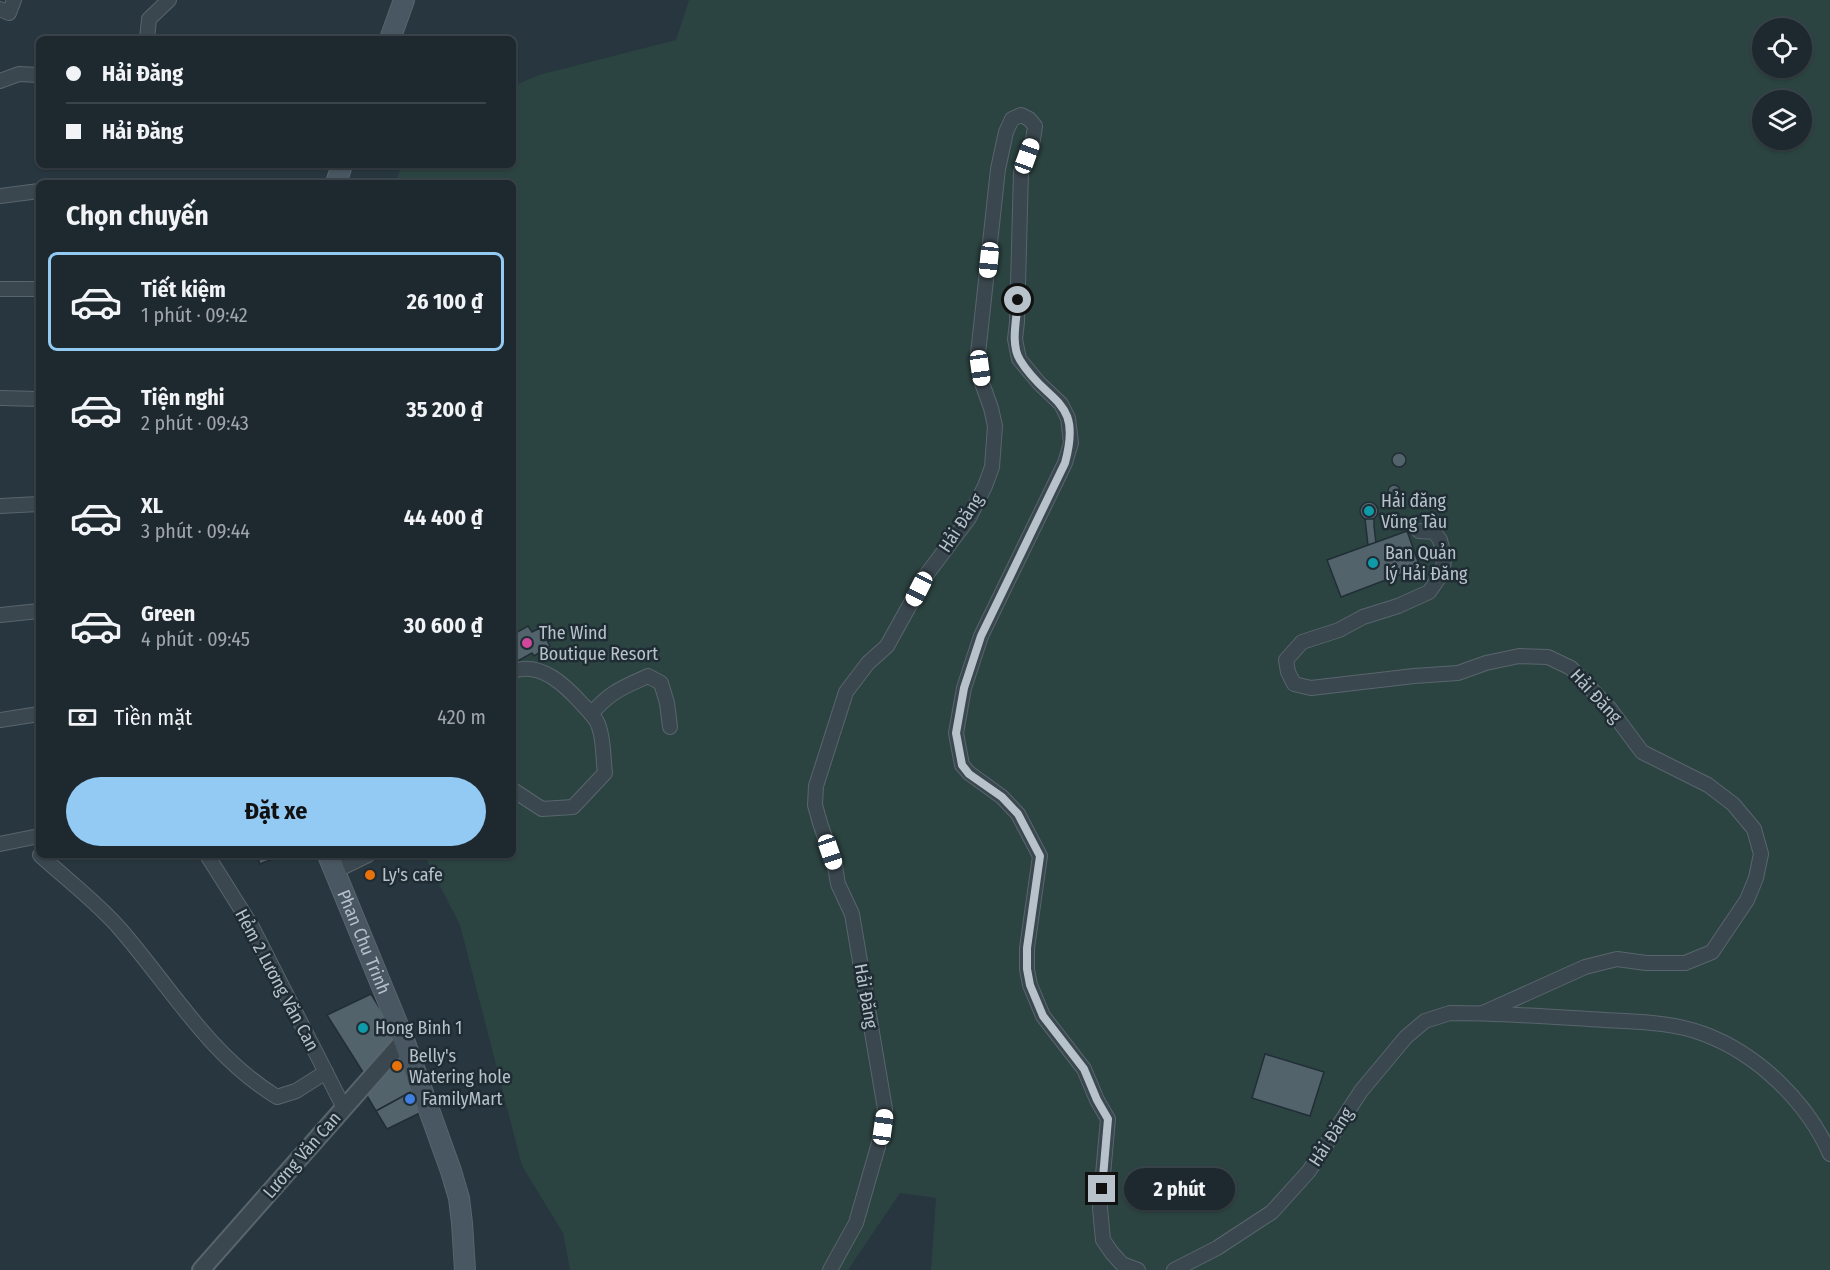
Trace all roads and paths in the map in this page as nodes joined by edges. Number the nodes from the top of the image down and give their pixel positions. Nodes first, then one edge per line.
1 (14, 0) edge
2 (169, 0) edge
3 (404, 0) edge
4 (0, 9) edge
5 (147, 36) edge
6 (391, 36) edge
7 (36, 75) edge
8 (0, 81) edge
9 (36, 191) edge
10 (0, 196) edge
11 (0, 289) edge
12 (36, 289) edge
13 (0, 398) edge
14 (36, 399) edge
15 (36, 504) edge
16 (0, 506) edge
17 (1419, 531) dead end
18 (36, 610) edge
19 (0, 615) edge
20 (516, 669) edge
21 (36, 714) edge
22 (591, 714) junction
23 (0, 720) edge
24 (670, 727) dead end
25 (516, 792) edge
26 (36, 837) edge
27 (23, 839) junction
28 (0, 844) edge
29 (36, 852) edge
30 (42, 858) edge
31 (209, 858) edge
32 (354, 858) edge
33 (332, 863) edge
34 (1484, 1013) junction
35 (404, 1040) junction
36 (326, 1072) junction
37 (344, 1108) junction
38 (1830, 1154) edge
39 (201, 1270) edge
40 (465, 1270) edge
41 (830, 1270) edge
42 (1138, 1270) edge
43 (1174, 1270) edge

1 - 4 street
2 - 5 street
3 - 6 main road
7 - 8 street
9 - 10 street
11 - 12 street
13 - 14 street
15 - 16 street
17 - 34 street, Hải Đăng
18 - 19 street
20 - 22 street
21 - 23 street
22 - 24 street
22 - 25 street
26 - 27 street
27 - 28 street
27 - 29 street
30 - 36 street
31 - 36 street, Hẻm 2 Lương Văn Can
32 - 33 street
33 - 35 main road, Phan Chu Trinh
34 - 38 street, Hải Đăng
34 - 43 street, Hải Đăng
35 - 37 street, Lương Văn Can
35 - 40 main road, Phan Chu Trinh
36 - 37 street, Hẻm 2 Lương Văn Can
37 - 39 street, Lương Văn Can
41 - 42 street, Hải Đăng

